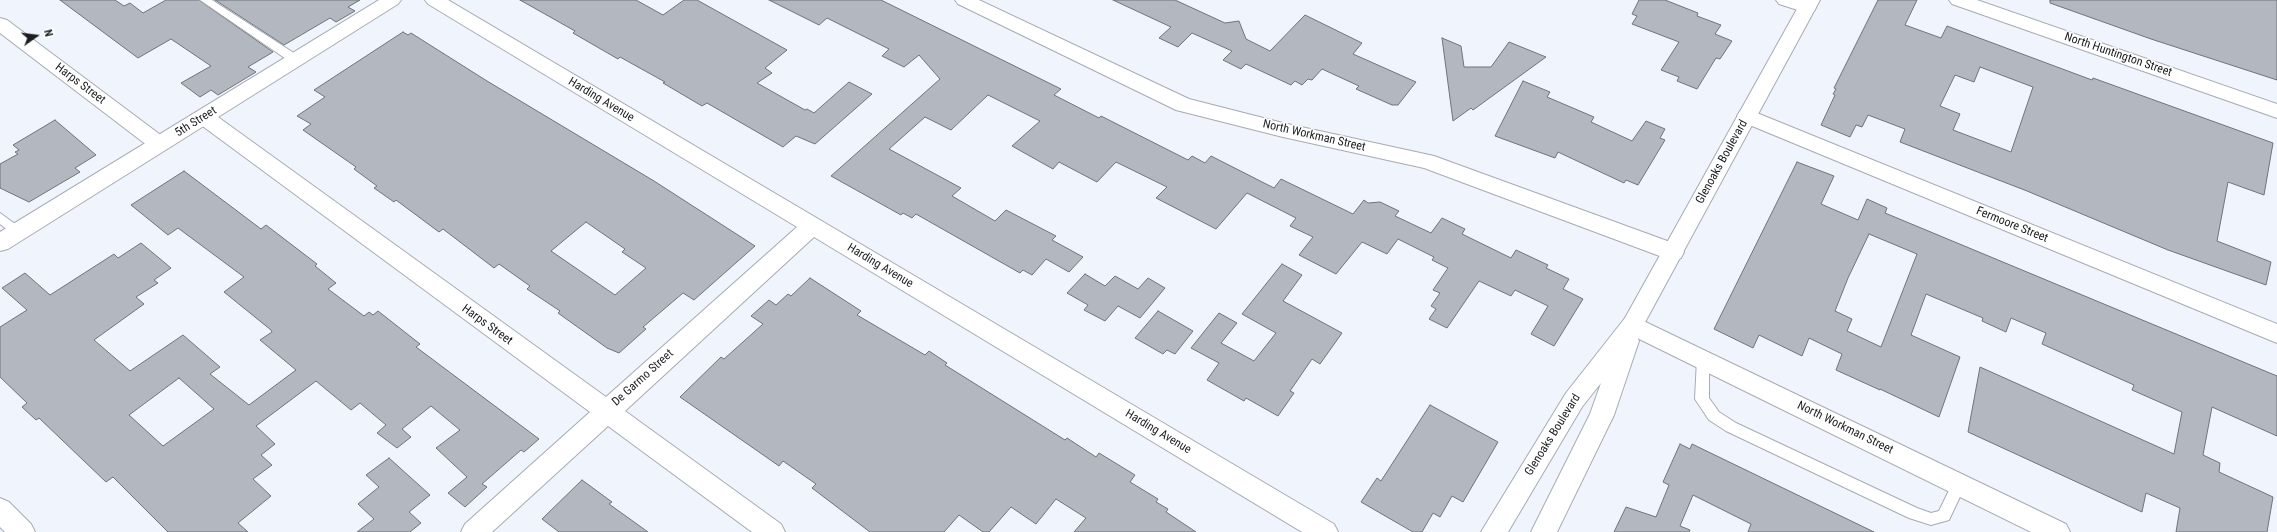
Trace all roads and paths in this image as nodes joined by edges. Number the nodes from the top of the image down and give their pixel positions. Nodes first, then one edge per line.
1 (205, 0) edge
2 (392, 0) edge
3 (434, 0) edge
4 (964, 0) edge
5 (1786, 0) edge
6 (1958, 0) edge
7 (1809, 3) edge
8 (0, 24) edge
9 (296, 60) junction
10 (2277, 111) edge
11 (1747, 116) junction
12 (204, 117) junction
13 (159, 144) junction
14 (0, 217) edge
15 (812, 225) junction
16 (18, 232) junction
17 (0, 243) edge
18 (1673, 252) junction
19 (1633, 324) junction
20 (2277, 334) edge
21 (1703, 358) junction
22 (606, 411) junction
23 (1958, 484) junction
24 (0, 510) edge
25 (22, 532) edge
26 (474, 532) edge
27 (772, 532) edge
28 (1325, 532) edge
29 (1494, 532) edge
30 (1544, 532) edge
31 (2057, 532) edge

1 - 9 lane
2 - 9 street, 5th Street
3 - 15 street, Harding Avenue
4 - 18 street, North Workman Street
5 - 7 street
6 - 10 street, North Huntington Street
7 - 11 street, Glenoaks Boulevard
8 - 13 street, Harps Street
9 - 12 street, 5th Street
11 - 18 street, Glenoaks Boulevard
11 - 20 street, Fermoore Street
12 - 13 street, 5th Street
12 - 22 street, Harps Street
13 - 16 street, 5th Street
14 - 16 lane
15 - 22 street, De Garmo Street
15 - 28 street, Harding Avenue
16 - 17 street, 5th Street
18 - 19 street, Glenoaks Boulevard
19 - 21 street, North Workman Street
19 - 29 street, Glenoaks Boulevard
19 - 30 street, Glenoaks Boulevard
21 - 23 street, North Workman Street
21 - 23 lane
22 - 26 street, De Garmo Street
22 - 27 street, Harps Street
23 - 31 street, North Workman Street
24 - 25 street

